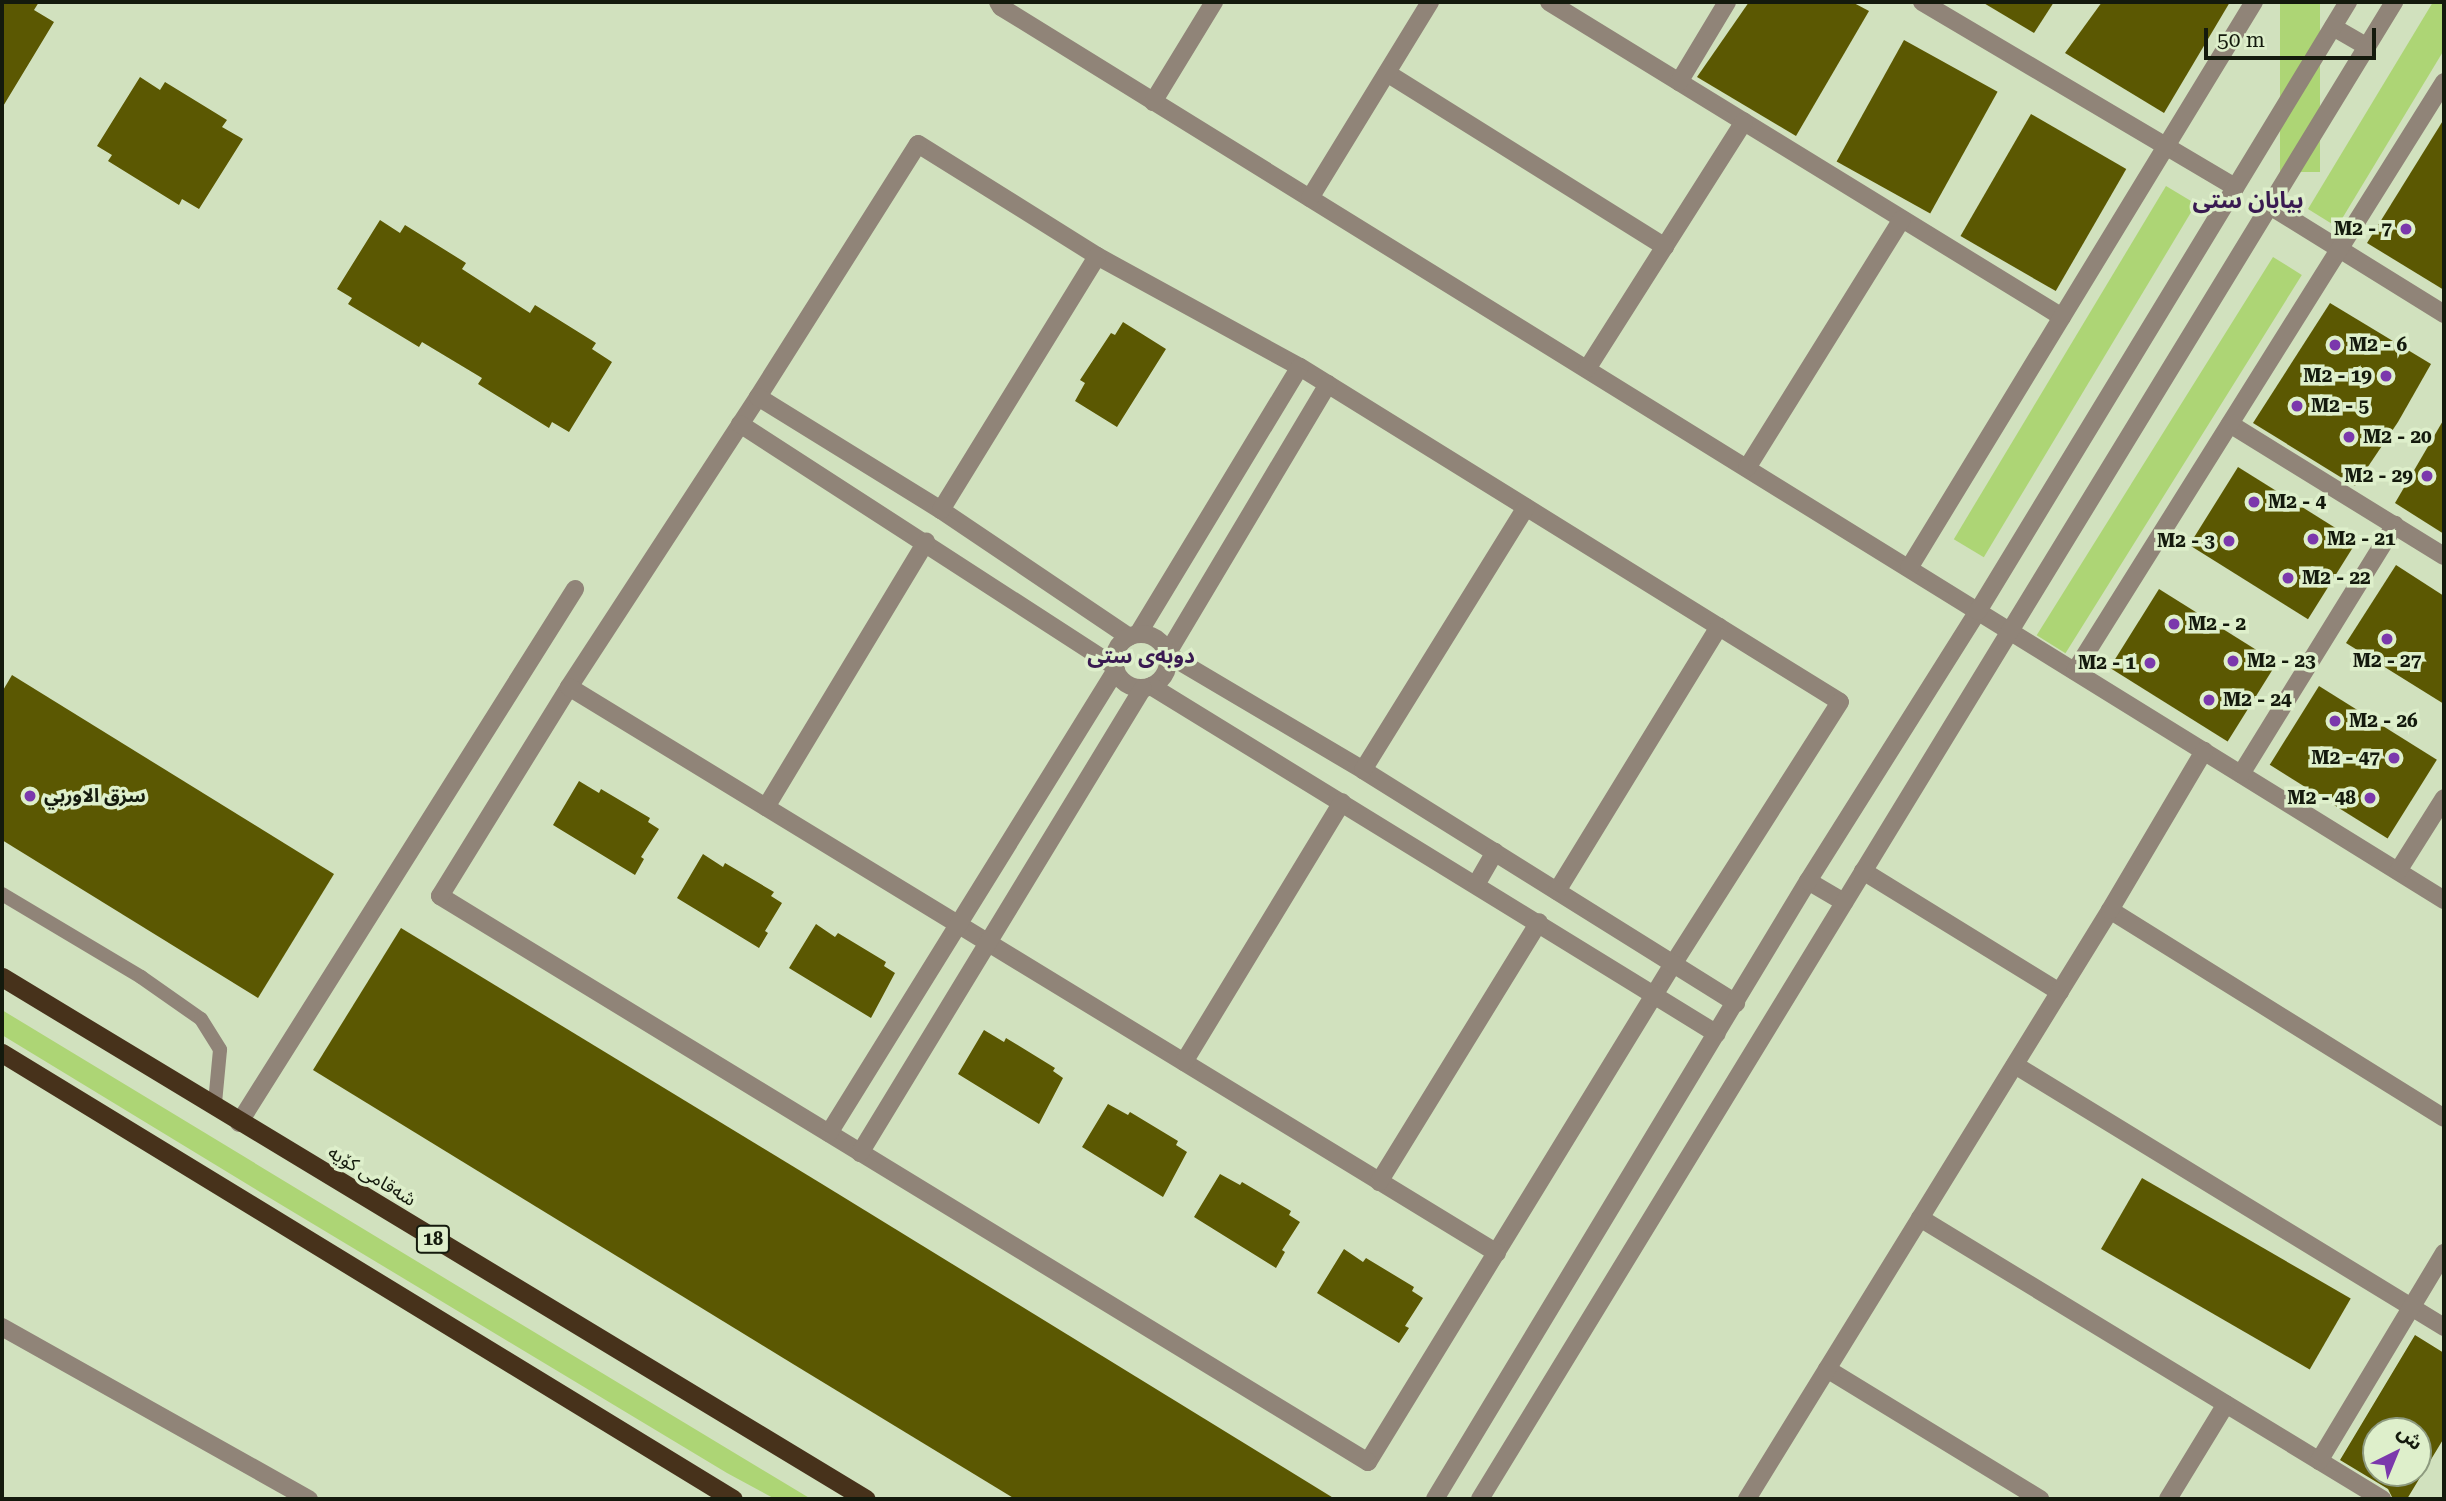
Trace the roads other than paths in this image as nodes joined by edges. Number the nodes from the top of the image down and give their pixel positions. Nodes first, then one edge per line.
1 (998, 2) edge
2 (1214, 2) edge
3 (1430, 2) edge
4 (1549, 2) edge
5 (1727, 2) edge
6 (1922, 2) edge
7 (2254, 2) edge
8 (2348, 2) edge
9 (2394, 2) edge
10 (2333, 27) junction
11 (2367, 47) junction
12 (1387, 73) junction
13 (1679, 82) junction
14 (2444, 83) edge
15 (1153, 102) junction
16 (1744, 122) junction
17 (2166, 146) junction
18 (2235, 187) junction
19 (1310, 198) junction
20 (2270, 206) junction
21 (1902, 219) junction
22 (1665, 247) junction
23 (2340, 249) junction
24 (1097, 256) junction
25 (2444, 314) edge
26 (2062, 317) junction
27 (1300, 367) junction
28 (1587, 369) junction
29 (1328, 384) junction
30 (758, 397) junction
31 (2230, 424) junction
32 (740, 425) junction
33 (1747, 468) junction
34 (1525, 507) junction
35 (941, 510) junction
36 (2395, 525) junction
37 (926, 542) junction
38 (2444, 556) edge
39 (1909, 568) junction
40 (576, 589) dead end
41 (1978, 611) junction
42 (1719, 627) junction
43 (2010, 631) junction
44 (1134, 635) junction
45 (1167, 654) junction
46 (1115, 668) junction
47 (2075, 671) junction
48 (569, 687) junction
49 (1147, 687) junction
50 (2204, 751) junction
51 (1363, 770) junction
52 (2241, 774) junction
53 (2444, 798) edge
54 (1342, 802) junction
55 (766, 807) junction
56 (1495, 852) junction
57 (1863, 871) junction
58 (2398, 871) junction
59 (1808, 881) junction
60 (1477, 883) junction
61 (1557, 891) junction
62 (2, 894) edge
63 (2444, 900) edge
64 (1844, 902) junction
65 (2110, 911) junction
66 (1539, 922) junction
67 (957, 924) junction
68 (987, 942) junction
69 (1673, 964) junction
70 (2, 977) edge
71 (2060, 992) junction
72 (1654, 995) junction
73 (1736, 1003) junction
74 (1717, 1034) junction
75 (2, 1053) edge
76 (1184, 1062) junction
77 (2015, 1065) junction
78 (215, 1103) junction
79 (2444, 1118) edge
80 (239, 1123) junction
81 (829, 1133) junction
82 (860, 1153) junction
83 (1379, 1182) junction
84 (1920, 1218) junction
85 (2444, 1252) edge
86 (1497, 1253) junction
87 (2411, 1307) junction
88 (2, 1327) edge
89 (2444, 1327) edge
90 (1827, 1369) junction
91 (2226, 1404) junction
92 (2319, 1461) junction
93 (309, 1499) edge
94 (733, 1499) edge
95 (866, 1499) edge
96 (1435, 1499) edge
97 (1480, 1499) edge
98 (1747, 1499) edge
99 (2040, 1499) edge
100 (2168, 1499) edge
101 (2382, 1499) edge

1 - 15 street
2 - 15 street
3 - 12 street
4 - 13 street
5 - 13 street
6 - 17 street
7 - 17 street
8 - 10 street
9 - 11 street
10 - 11 street
10 - 18 street
11 - 20 street
12 - 19 street
12 - 22 street
13 - 16 street
14 - 23 street
15 - 19 street
16 - 21 street
16 - 22 street
17 - 18 street
17 - 26 street
18 - 41 street
19 - 28 street
20 - 23 street
20 - 43 street
21 - 26 street
21 - 33 street
22 - 28 street
23 - 25 street
23 - 31 street
24 - 27 street
24 - 30 street
24 - 35 street
26 - 39 street
27 - 29 street
27 - 44 street
28 - 33 street
29 - 34 street
29 - 45 street
30 - 32 street
30 - 35 street
31 - 36 street
31 - 47 street
32 - 37 street
32 - 48 street
33 - 39 street
34 - 42 street
34 - 51 street
35 - 44 street
36 - 38 street
36 - 52 street
37 - 46 street
37 - 55 street
39 - 41 street
40 - 80 street
41 - 43 street
41 - 59 street
42 - 61 street
42 - 69 street
43 - 47 street
43 - 57 street
44 - 45 street
44 - 46 street
45 - 49 street
45 - 51 street
46 - 49 street
46 - 67 street
47 - 50 street
48 - 55 street
48 - 81 street
49 - 54 street
49 - 68 street
50 - 52 street
50 - 65 street
51 - 56 street
52 - 58 street
53 - 58 street
54 - 60 street
54 - 76 street
55 - 67 street
56 - 60 street
56 - 61 street
57 - 64 street
57 - 71 street
58 - 63 street
59 - 64 street
59 - 73 street
60 - 66 street
61 - 69 street
62 - 78 lane
64 - 97 street
65 - 71 street
65 - 79 street
66 - 72 street
66 - 83 street
67 - 68 street
67 - 81 street
68 - 76 street
68 - 82 street
69 - 72 street
69 - 73 street
70 - 78 highway, شەقامی کۆیە / 18
71 - 77 street
72 - 74 street
72 - 86 street
73 - 74 street
74 - 96 street
75 - 94 highway
76 - 83 street
77 - 84 street
77 - 87 street
78 - 80 highway, شەقامی کۆیە / 18
80 - 95 highway, شەقامی کۆیە / 18
81 - 82 street
82 - 86 street
83 - 86 street
84 - 90 street
84 - 91 street
85 - 87 street
87 - 89 street
87 - 92 street
88 - 93 street
90 - 98 street
90 - 99 street
91 - 92 street
91 - 100 street
92 - 101 street

